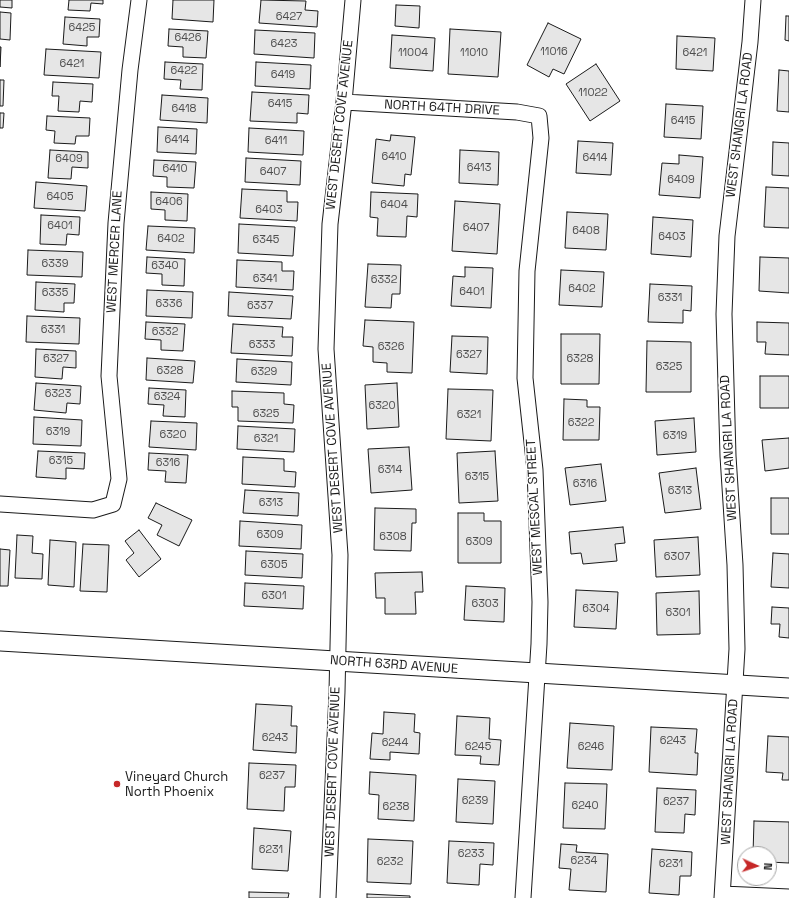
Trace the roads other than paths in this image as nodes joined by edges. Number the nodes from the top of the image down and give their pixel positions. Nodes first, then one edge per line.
1 (139, 0) edge
2 (353, 0) edge
3 (753, 0) edge
4 (344, 102) junction
5 (539, 116) joint
6 (0, 504) edge
7 (0, 641) edge
8 (338, 661) junction
9 (537, 673) junction
10 (735, 685) junction
11 (789, 688) edge
12 (722, 896) edge
13 (789, 897) edge
14 (328, 898) edge
15 (524, 898) edge

1 - 6 street, WEST MERCER LANE
2 - 4 street, WEST DESERT COVE AVENUE
3 - 10 street, WEST SHANGRI LA ROAD
4 - 5 street, NORTH 64TH DRIVE
4 - 8 street, WEST DESERT COVE AVENUE
5 - 9 street, WEST MESCAL STREET
7 - 8 street, NORTH 63RD AVENUE
8 - 9 street, NORTH 63RD AVENUE
8 - 14 street, WEST DESERT COVE AVENUE
9 - 10 street, NORTH 63RD AVENUE
9 - 15 street, WEST MESCAL STREET
10 - 11 street, NORTH 63RD AVENUE
10 - 12 street, WEST SHANGRI LA ROAD
12 - 13 street

